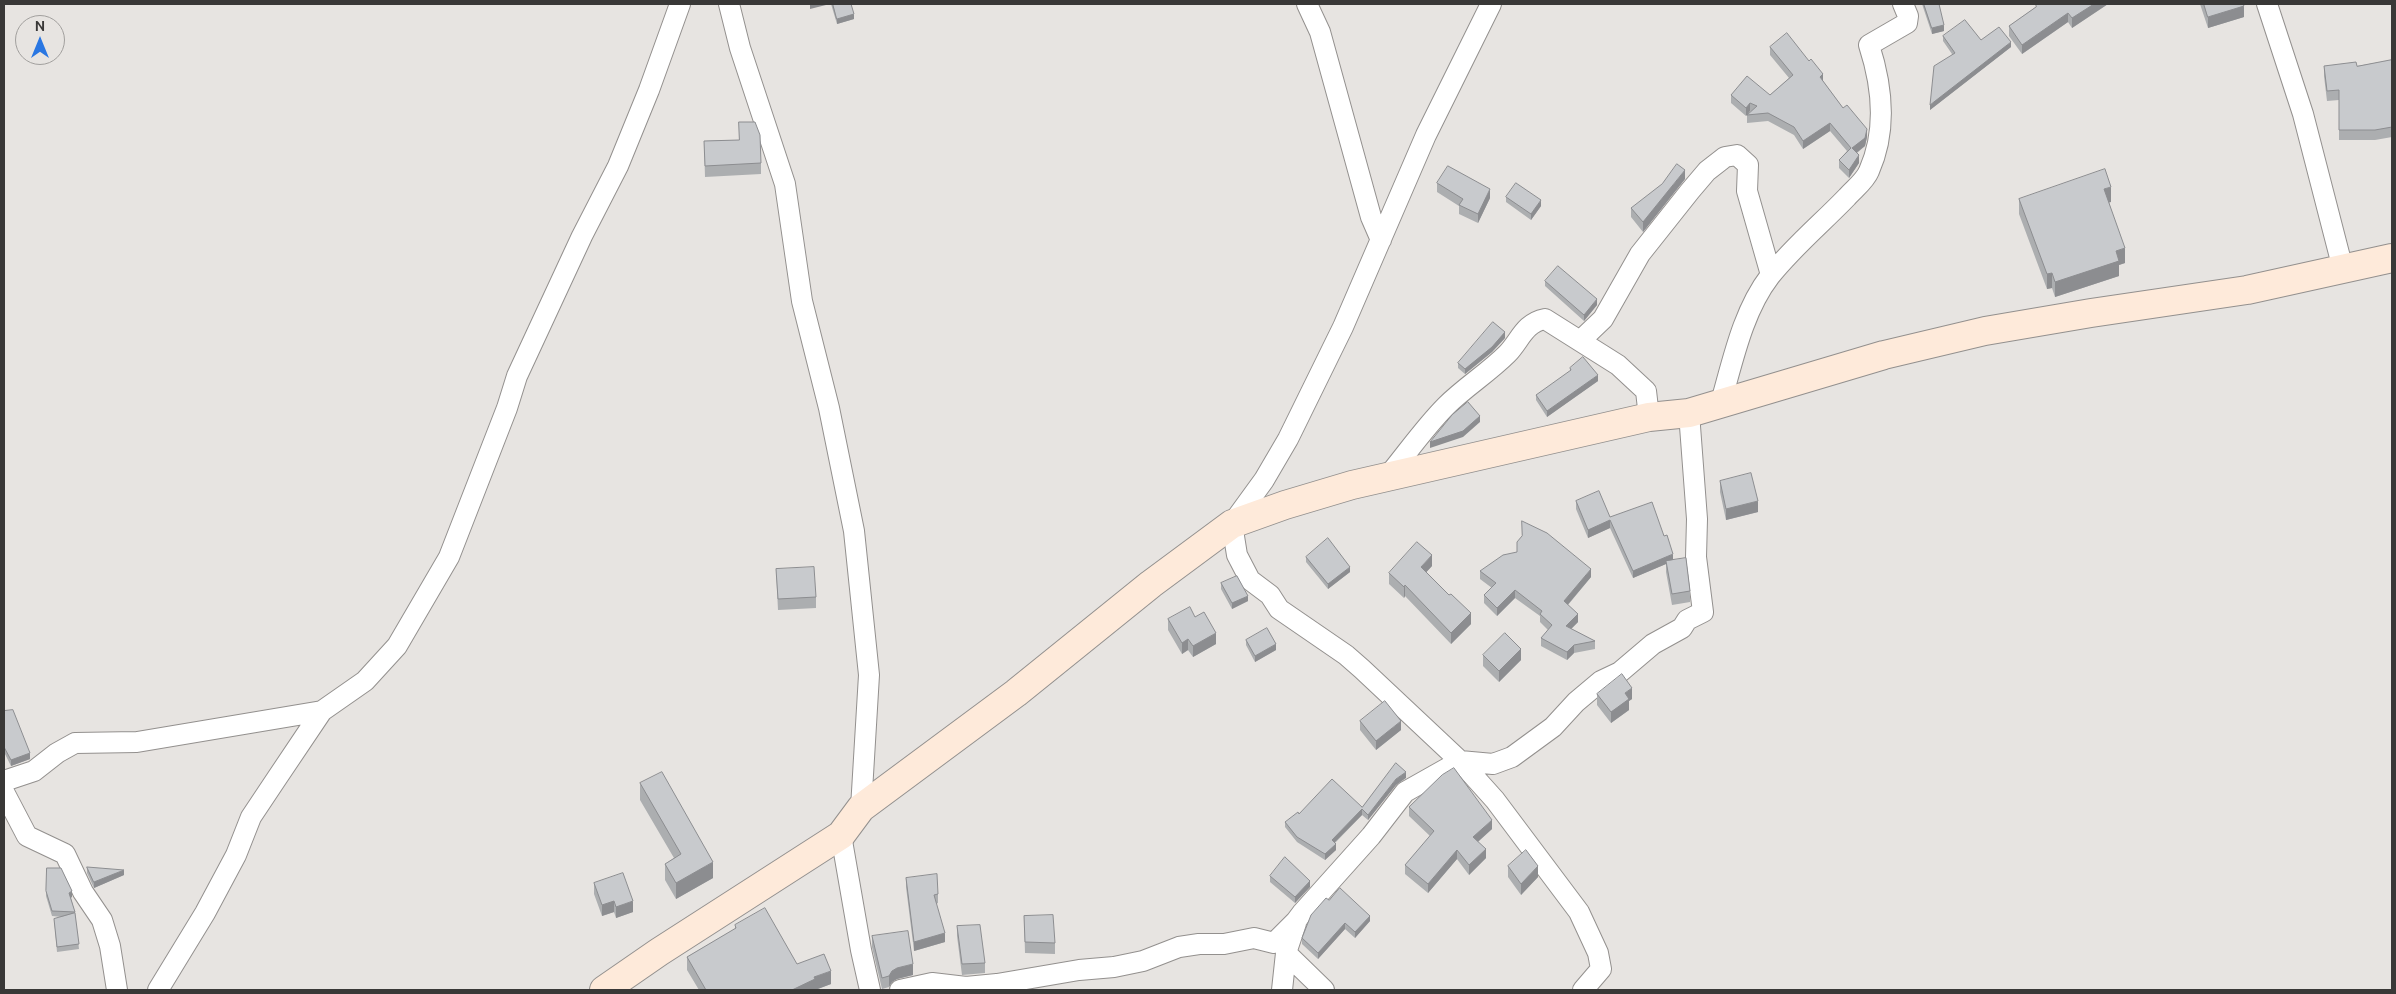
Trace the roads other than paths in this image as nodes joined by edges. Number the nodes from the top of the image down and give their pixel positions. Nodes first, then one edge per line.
1 (680, 4) edge
2 (1308, 4) edge
3 (1491, 4) edge
4 (1903, 4) edge
5 (2267, 4) edge
6 (732, 8) edge
7 (1382, 240) junction
8 (2392, 258) edge
9 (2343, 268) junction
10 (1771, 275) junction
11 (1580, 341) junction
12 (1721, 402) junction
13 (1689, 413) junction
14 (1649, 418) junction
15 (1388, 476) junction
16 (1232, 524) junction
17 (322, 711) junction
18 (1460, 761) junction
19 (4, 781) edge
20 (4, 792) edge
21 (861, 808) junction
22 (841, 835) junction
23 (1296, 921) junction
24 (1286, 953) junction
25 (117, 990) edge
26 (158, 990) edge
27 (604, 990) edge
28 (870, 990) edge
29 (900, 990) edge
30 (1282, 990) edge
31 (1324, 990) edge
32 (1583, 990) edge

1 - 17 street
2 - 7 street
3 - 7 street
4 - 10 street
5 - 9 street
6 - 21 street
7 - 16 street
8 - 9 street
9 - 12 street
10 - 11 street
10 - 12 street
11 - 14 street
11 - 15 street
12 - 13 street
13 - 14 street
13 - 18 street
14 - 15 street
15 - 16 street
16 - 18 street
16 - 21 street
17 - 19 street
17 - 26 street
18 - 23 street
18 - 32 street
20 - 25 street
21 - 22 street
22 - 27 street
22 - 28 street
23 - 24 street
23 - 29 street
24 - 30 street
24 - 31 street

